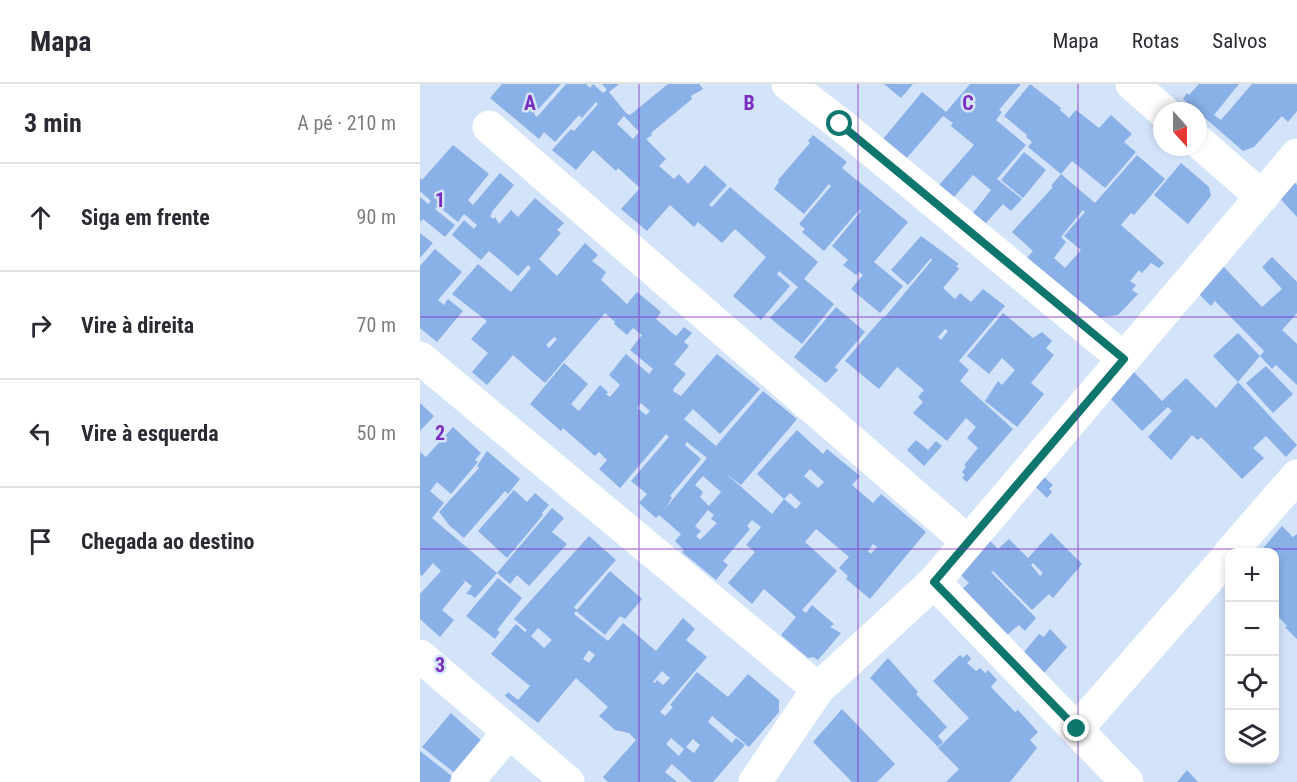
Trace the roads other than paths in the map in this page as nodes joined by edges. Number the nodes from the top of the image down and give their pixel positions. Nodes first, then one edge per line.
1 (788, 84) edge
2 (1132, 84) edge
3 (1153, 102) edge
4 (489, 127) dead end
5 (1207, 149) edge
6 (1297, 155) edge
7 (1262, 197) junction
8 (420, 358) edge
9 (1124, 359) junction
10 (1297, 476) edge
11 (968, 542) junction
12 (1234, 548) edge
13 (1225, 559) edge
14 (934, 582) junction
15 (420, 656) edge
16 (818, 689) junction
17 (1077, 729) junction
18 (508, 733) junction
19 (467, 782) edge
20 (568, 782) edge
21 (755, 782) edge
22 (1127, 782) edge

1 - 9 street
2 - 3 street
4 - 11 street
5 - 7 street
6 - 7 street
7 - 9 street
8 - 16 street
9 - 11 street
10 - 12 street
11 - 14 street
13 - 17 street
14 - 16 street
14 - 17 street
15 - 18 street
16 - 21 street
17 - 22 street
18 - 19 street
18 - 20 street

